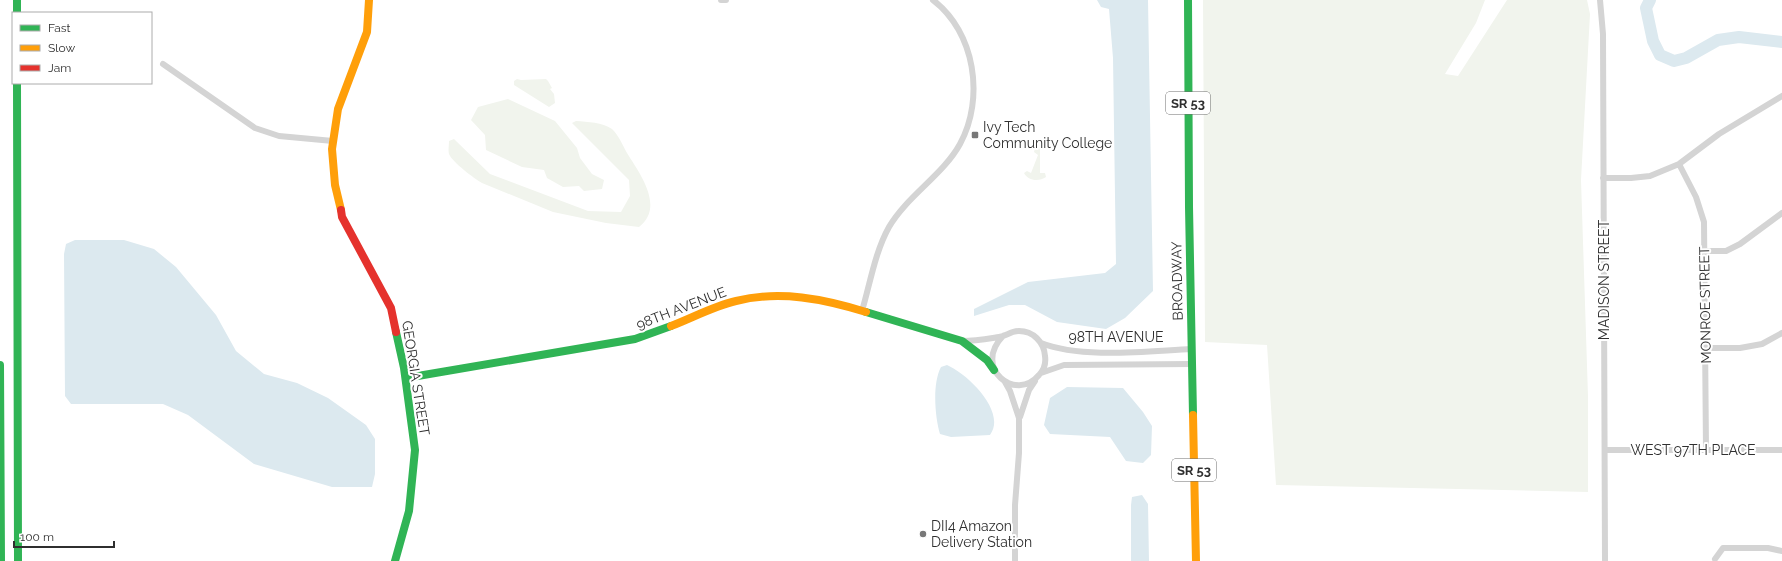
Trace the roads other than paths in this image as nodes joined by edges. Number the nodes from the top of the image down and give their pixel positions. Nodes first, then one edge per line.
1 (17, 0) edge
2 (369, 0) edge
3 (721, 0) edge
4 (726, 0) edge
5 (933, 0) edge
6 (1188, 0) edge
7 (1600, 0) edge
8 (17, 12) edge
9 (163, 64) dead end
10 (17, 84) edge
11 (1782, 96) edge
12 (333, 141) junction
13 (1679, 164) junction
14 (1603, 178) junction
15 (1782, 213) edge
16 (1704, 251) junction
17 (862, 311) junction
18 (1782, 333) edge
19 (1003, 336) junction
20 (962, 341) junction
21 (1041, 343) junction
22 (1705, 348) junction
23 (1192, 349) junction
24 (1192, 364) junction
25 (0, 365) edge
26 (994, 370) junction
27 (1042, 373) junction
28 (406, 378) junction
29 (1036, 379) junction
30 (1005, 382) junction
31 (1019, 418) junction
32 (1605, 450) junction
33 (1706, 450) junction
34 (1782, 450) edge
35 (1782, 551) edge
36 (1715, 559) dead end
37 (1, 561) edge
38 (18, 561) edge
39 (396, 561) edge
40 (1015, 561) edge
41 (1196, 561) edge
42 (1605, 561) edge

1 - 8 main road
2 - 12 main road, GEORGIA STREET
3 - 4 street
5 - 17 street
6 - 23 main road, BROADWAY / SR 53
7 - 14 street, MADISON STREET
9 - 12 street
10 - 38 main road
11 - 13 street
12 - 28 main road, GEORGIA STREET
13 - 14 street
13 - 16 street, MONROE STREET
14 - 32 street, MADISON STREET
15 - 16 street
16 - 22 street, MONROE STREET
17 - 20 main road, 98TH AVENUE
17 - 28 main road, 98TH AVENUE
18 - 22 street
19 - 20 street, 98TH AVENUE
19 - 21 street, 98TH AVENUE
19 - 26 street
20 - 26 main road, 98TH AVENUE
21 - 23 street, 98TH AVENUE
21 - 27 street
22 - 33 street, MONROE STREET
23 - 24 main road, BROADWAY / SR 53
24 - 27 street, 98TH AVENUE
24 - 41 main road, BROADWAY / SR 53
25 - 37 main road
26 - 30 street, 98TH AVENUE
27 - 29 street, 98TH AVENUE
28 - 39 main road, GEORGIA STREET
29 - 30 street, 98TH AVENUE
29 - 31 street
30 - 31 street
31 - 40 street
32 - 33 street, WEST 97TH PLACE
32 - 42 street, MADISON STREET
33 - 34 street, WEST 97TH PLACE
35 - 36 street

